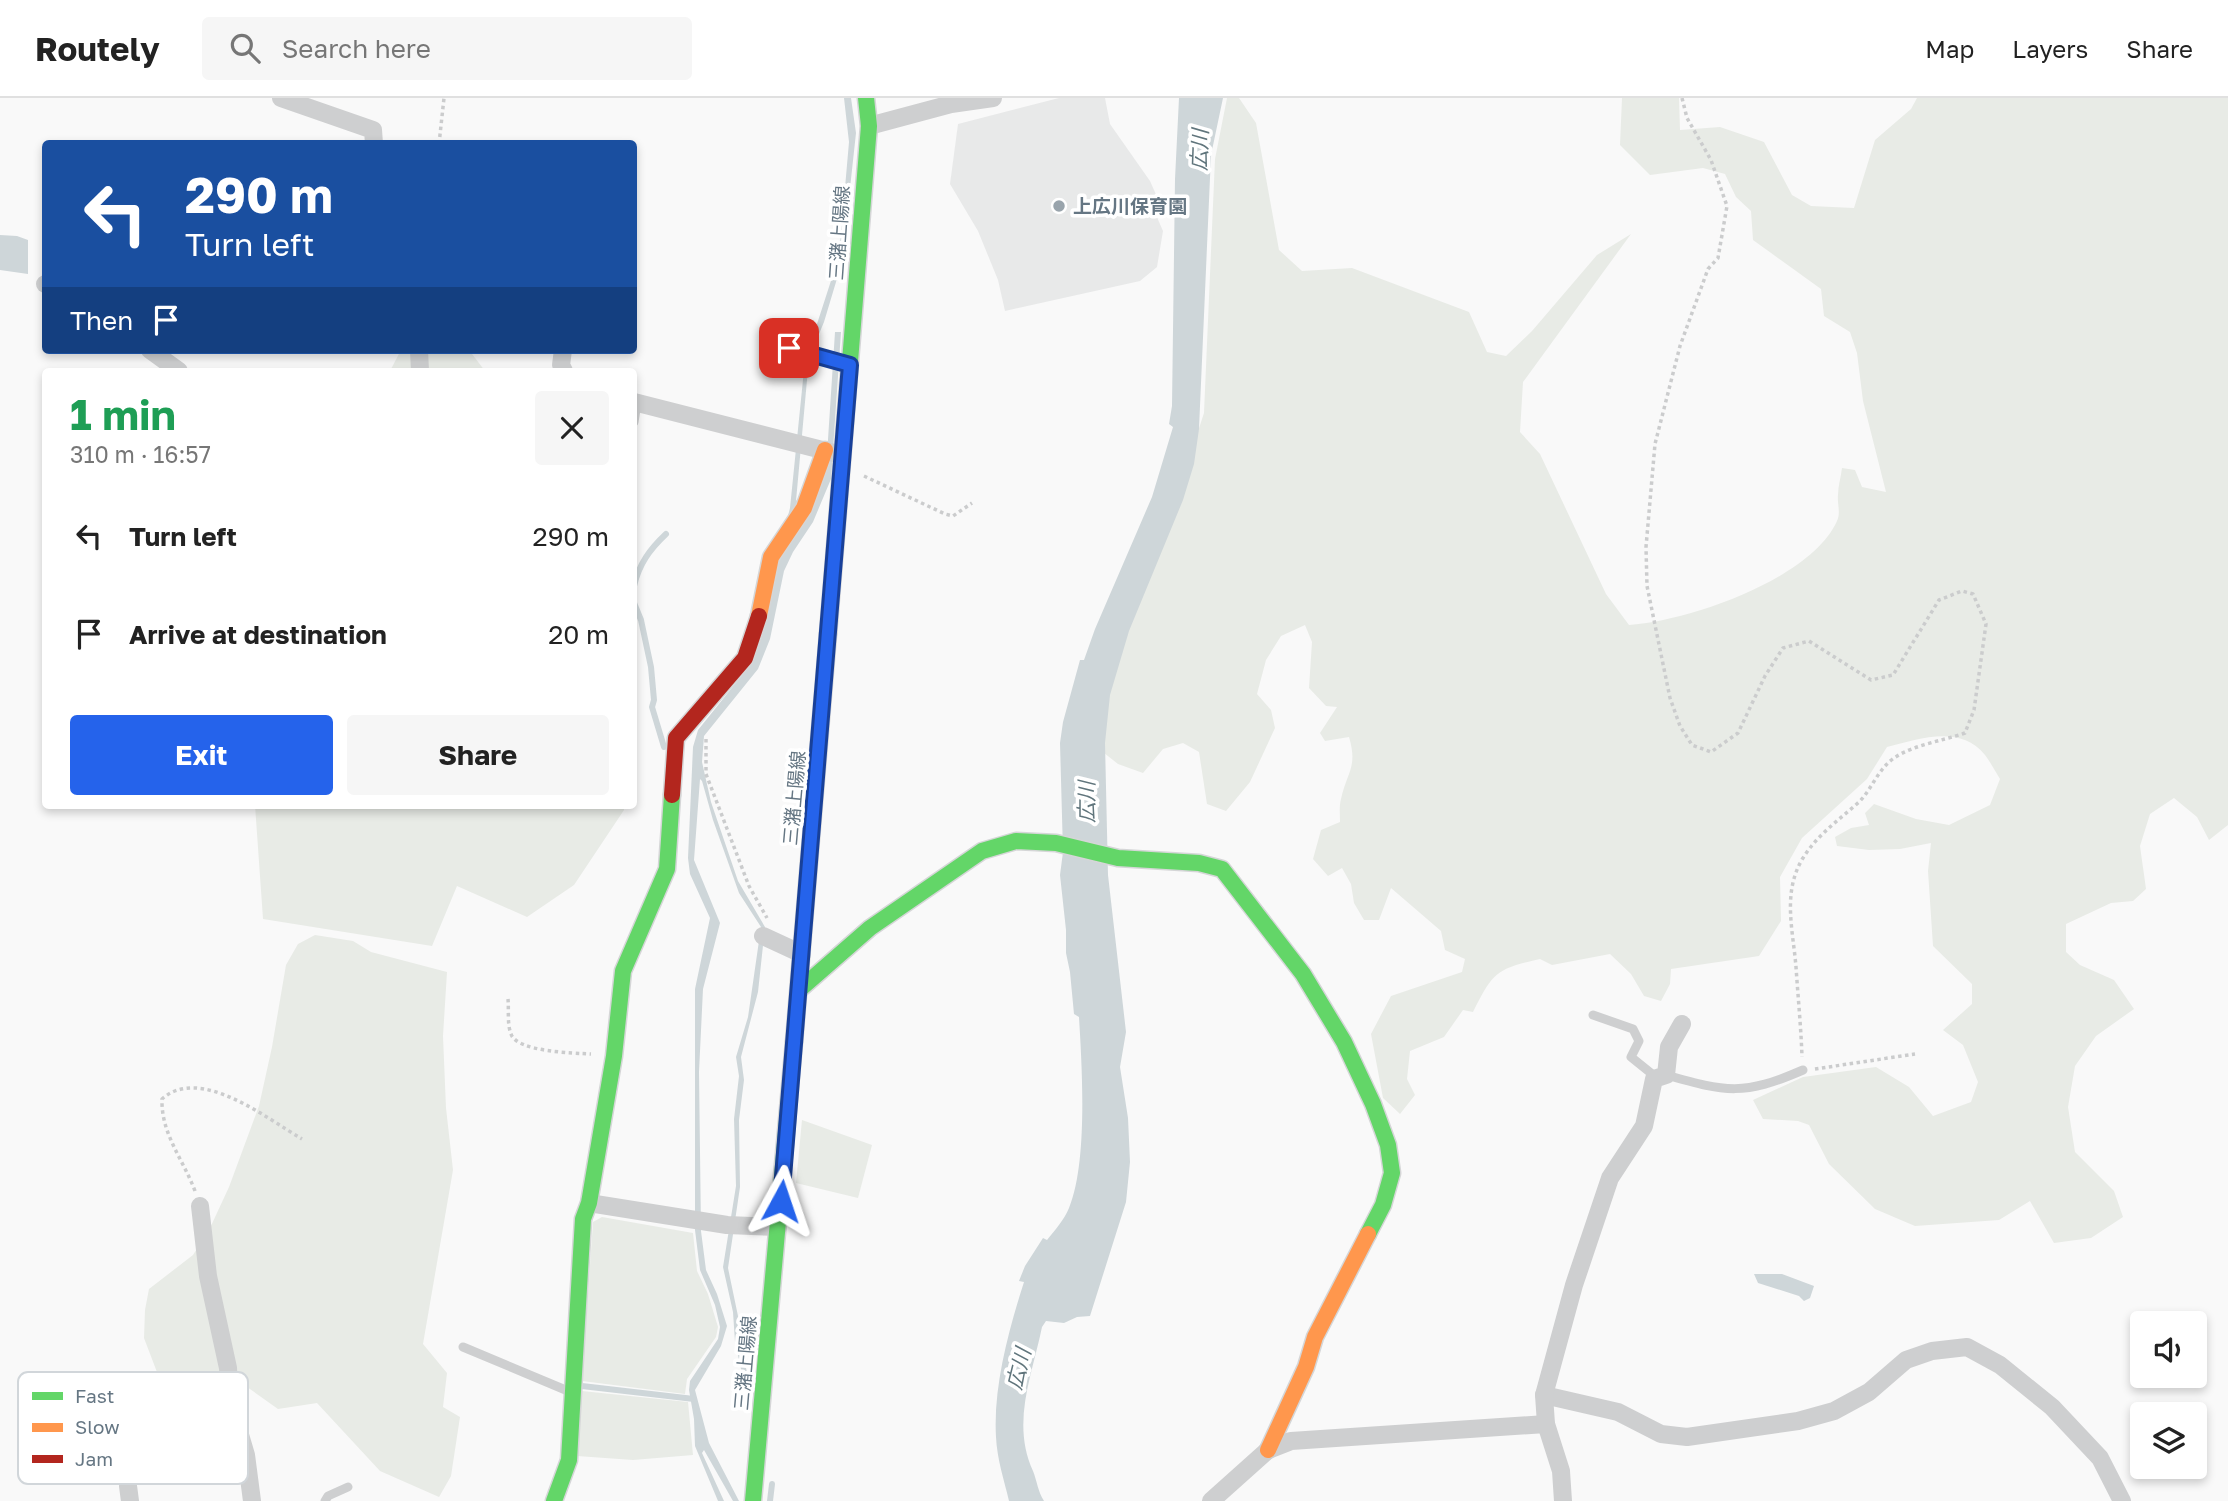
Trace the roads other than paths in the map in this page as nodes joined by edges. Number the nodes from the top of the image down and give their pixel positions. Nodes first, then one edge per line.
1 (281, 98) edge
2 (866, 98) edge
3 (993, 98) edge
4 (869, 125) junction
5 (374, 140) edge
6 (773, 343) dead end
7 (156, 354) edge
8 (840, 363) junction
9 (175, 368) edge
10 (637, 404) edge
11 (837, 457) junction
12 (763, 936) dead end
13 (802, 954) junction
14 (799, 990) junction
15 (1593, 1014) dead end
16 (1682, 1024) dead end
17 (1803, 1070) road end
18 (1662, 1077) junction
19 (589, 1203) junction
20 (201, 1206) road end
21 (778, 1227) junction
22 (463, 1347) dead end
23 (228, 1372) edge
24 (573, 1393) junction
25 (1544, 1395) junction
26 (1546, 1424) junction
27 (1268, 1450) junction
28 (248, 1470) edge
29 (348, 1487) dead end
30 (252, 1501) edge
31 (325, 1501) edge
32 (554, 1501) edge
33 (753, 1501) edge
34 (1211, 1501) edge
35 (1563, 1501) edge
36 (2122, 1501) edge

1 - 5 street
2 - 4 street, 三潴上陽線
3 - 4 street
4 - 8 street, 三潴上陽線
6 - 8 lane
7 - 9 street
8 - 11 street, 三潴上陽線
10 - 11 street
11 - 13 street, 三潴上陽線
11 - 19 street
12 - 13 street
13 - 14 street, 三潴上陽線
14 - 21 street, 三潴上陽線
14 - 27 street
15 - 18 lane
16 - 18 street
17 - 18 lane
18 - 25 street
19 - 21 street
19 - 24 street
20 - 23 street
21 - 33 street, 三潴上陽線
22 - 24 lane
24 - 32 street
25 - 26 street
25 - 36 street
26 - 27 street
26 - 35 street
27 - 34 street
28 - 30 street
29 - 31 lane

